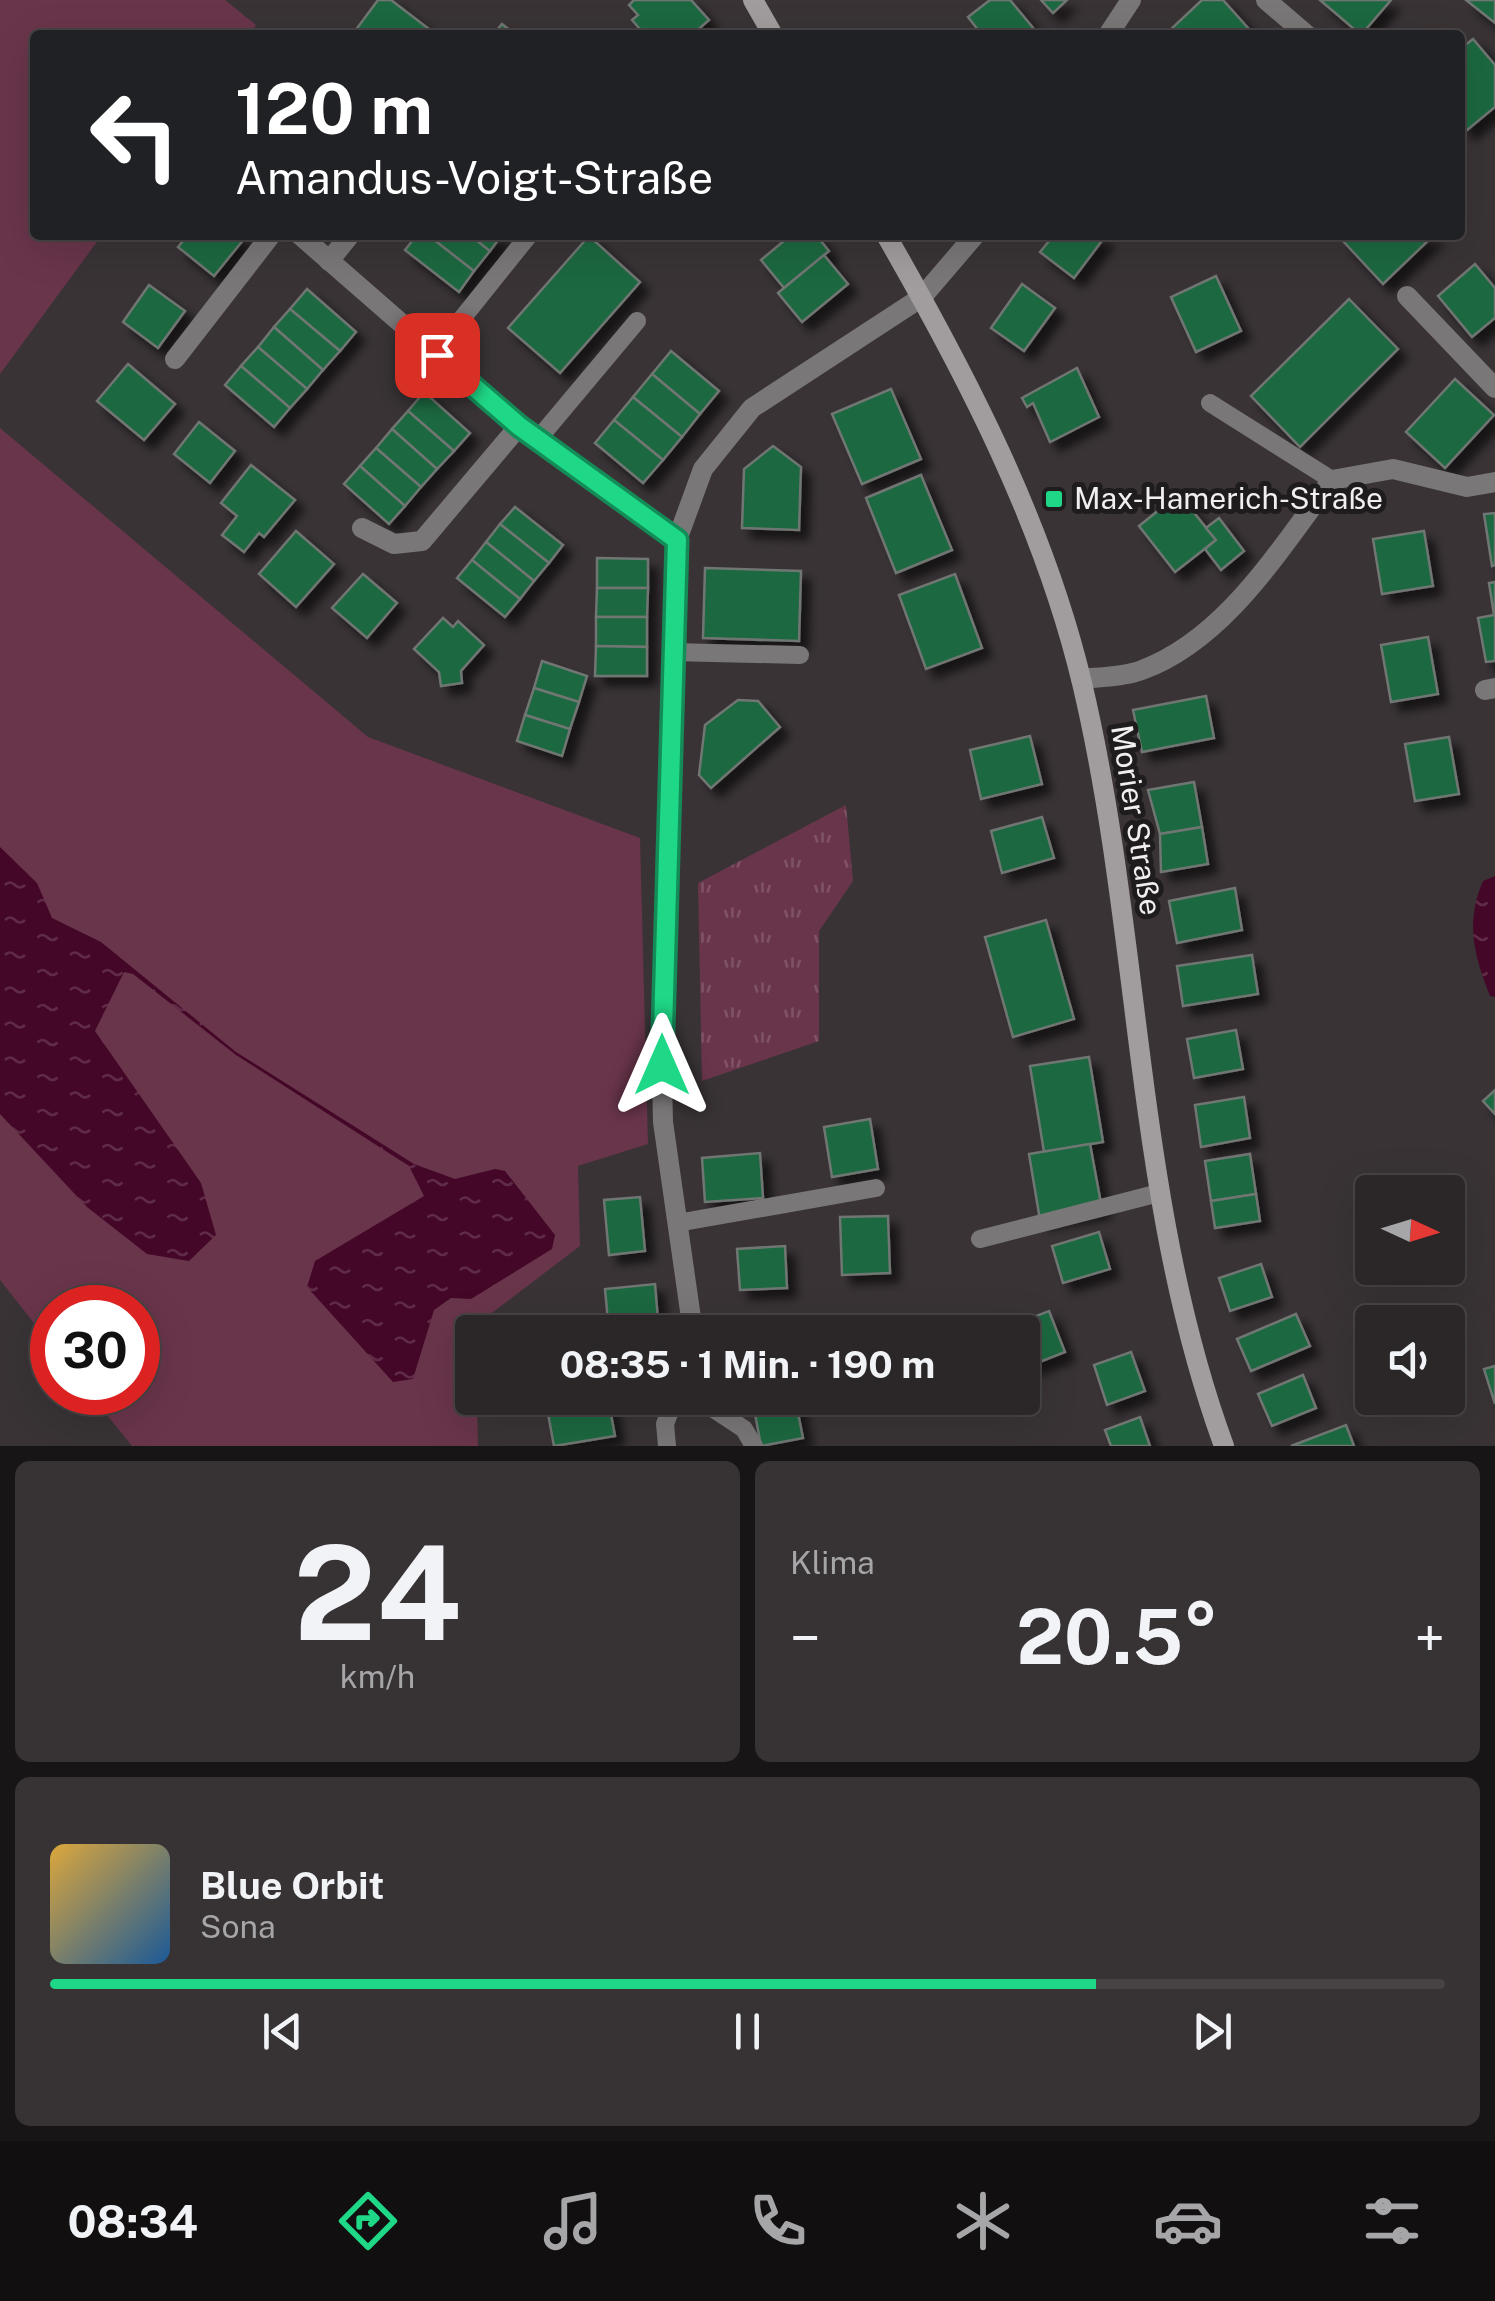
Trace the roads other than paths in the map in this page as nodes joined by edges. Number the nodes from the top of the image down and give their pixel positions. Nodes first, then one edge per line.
1 (753, 0) edge
2 (1131, 0) edge
3 (1266, 0) edge
4 (770, 30) edge
5 (1111, 30) edge
6 (1301, 30) edge
7 (267, 240) edge
8 (306, 240) edge
9 (346, 240) edge
10 (525, 240) edge
11 (889, 240) edge
12 (971, 240) edge
13 (328, 260) junction
14 (1406, 296) dead end
15 (922, 297) junction
16 (637, 320) dead end
17 (456, 326) dead end
18 (175, 359) dead end
19 (1495, 388) edge
20 (1210, 403) dead end
21 (519, 426) junction
22 (540, 438) junction
23 (1332, 480) junction
24 (1495, 482) edge
25 (362, 528) dead end
26 (677, 540) junction
27 (672, 652) junction
28 (800, 656) dead end
29 (1081, 679) junction
30 (876, 1188) dead end
31 (1160, 1194) junction
32 (677, 1223) junction
33 (980, 1239) dead end
34 (691, 1315) edge
35 (669, 1415) edge
36 (724, 1415) edge
37 (668, 1446) edge
38 (754, 1446) edge
39 (1224, 1446) edge

1 - 4 main road
2 - 5 street
3 - 6 street
7 - 18 street
8 - 13 street
9 - 13 street
10 - 17 lane
11 - 15 main road, Morier Straße
12 - 15 street
13 - 21 street
14 - 19 street
15 - 26 street
15 - 29 main road, Morier Straße
16 - 22 lane
20 - 23 lane
21 - 22 street
21 - 25 street
22 - 26 street
23 - 24 street
23 - 29 street
26 - 27 street
27 - 28 lane
27 - 32 street
29 - 31 main road, Morier Straße
30 - 32 lane
31 - 33 lane
31 - 39 main road, Morier Straße
32 - 34 street
35 - 37 lane
36 - 38 lane

